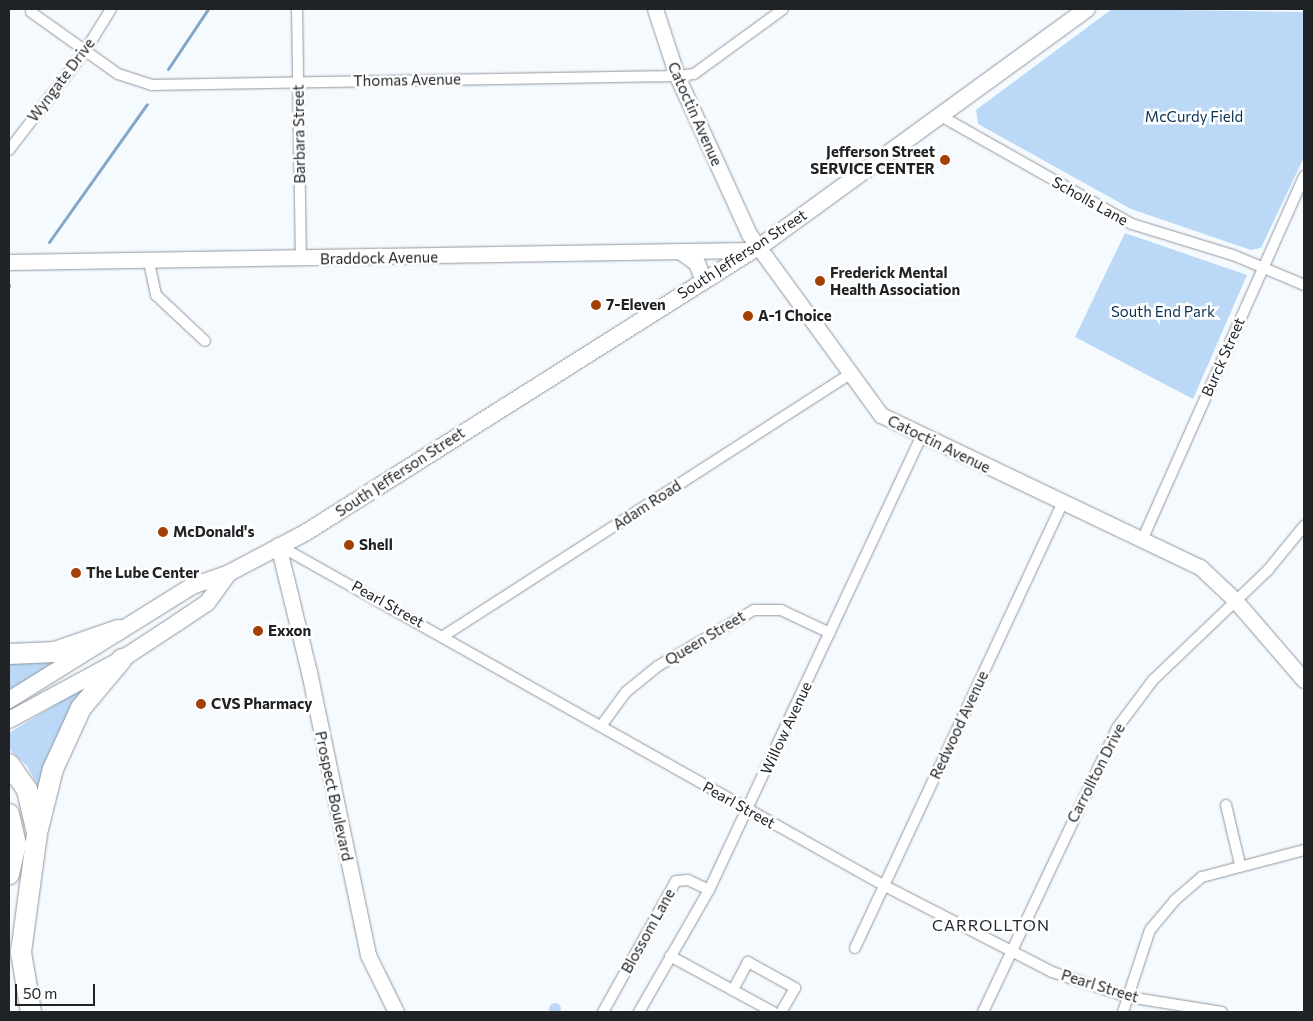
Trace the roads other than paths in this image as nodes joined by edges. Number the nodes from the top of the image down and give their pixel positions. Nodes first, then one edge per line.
1 (111, 9) edge
2 (297, 9) edge
3 (655, 9) edge
4 (783, 9) edge
5 (1084, 9) edge
6 (31, 12) dead end
7 (85, 51) junction
8 (677, 76) junction
9 (298, 82) junction
10 (941, 116) junction
11 (9, 150) edge
12 (1304, 176) edge
13 (1302, 188) edge
14 (753, 247) junction
15 (683, 253) junction
16 (301, 259) junction
17 (9, 262) edge
18 (149, 262) junction
19 (1264, 267) junction
20 (703, 279) junction
21 (1304, 285) edge
22 (205, 341) dead end
23 (849, 375) junction
24 (921, 437) junction
25 (1063, 502) junction
26 (1304, 526) edge
27 (1143, 538) junction
28 (278, 545) junction
29 (229, 573) junction
30 (1234, 599) junction
31 (118, 630) junction
32 (830, 633) junction
33 (445, 635) junction
34 (9, 654) edge
35 (122, 659) junction
36 (1304, 680) edge
37 (9, 700) edge
38 (9, 720) edge
39 (601, 726) junction
40 (9, 764) edge
41 (1226, 805) dead end
42 (748, 810) junction
43 (9, 814) edge
44 (37, 833) junction
45 (1304, 850) edge
46 (1240, 864) junction
47 (9, 874) edge
48 (885, 886) junction
49 (709, 890) junction
50 (856, 948) dead end
51 (1011, 952) junction
52 (670, 956) junction
53 (733, 990) junction
54 (1128, 996) junction
55 (31, 1012) edge
56 (396, 1012) edge
57 (603, 1012) edge
58 (639, 1012) edge
59 (773, 1012) edge
60 (781, 1012) edge
61 (983, 1012) edge
62 (1123, 1012) edge
63 (1222, 1012) edge

1 - 7 street, Wyngate Drive
2 - 9 street, Barbara Street
3 - 8 street, Catoctin Avenue
4 - 8 street, Thomas Avenue
5 - 10 main road, South Jefferson Street
6 - 7 street, Thomas Avenue
7 - 9 street, Thomas Avenue
7 - 11 street, Wyngate Drive
8 - 9 street, Thomas Avenue
8 - 14 street, Catoctin Avenue
9 - 16 street, Barbara Street
10 - 14 main road, South Jefferson Street
10 - 19 street, Scholls Lane
12 - 13 street, Burck Street
13 - 19 street, Burck Street
14 - 15 street, Braddock Avenue
14 - 20 main road, South Jefferson Street
14 - 23 street, Catoctin Avenue
15 - 16 street, Braddock Avenue
15 - 20 main road
16 - 18 street, Braddock Avenue
17 - 18 street, Braddock Avenue
18 - 22 street
19 - 21 street, Scholls Lane
19 - 27 street, Burck Street
20 - 28 main road, South Jefferson Street
23 - 24 street, Catoctin Avenue
23 - 33 street, Adam Road
24 - 25 street, Catoctin Avenue
24 - 32 street, Willow Avenue
25 - 27 street, Catoctin Avenue
25 - 48 street, Redwood Avenue
26 - 30 street, Carrollton Drive
27 - 30 street, Catoctin Avenue
28 - 29 main road, South Jefferson Street
28 - 33 street, Pearl Street
28 - 56 street, Prospect Boulevard
29 - 31 main road, South Jefferson Street
29 - 35 main road, South Jefferson Street
30 - 36 street, Catoctin Avenue
30 - 51 street, Carrollton Drive
31 - 34 highway
31 - 37 main road, South Jefferson Street
32 - 39 street, Queen Street
32 - 42 street, Willow Avenue
33 - 39 street, Pearl Street
35 - 38 main road, South Jefferson Street
35 - 44 highway
39 - 42 street, Pearl Street
40 - 44 highway
41 - 46 street
42 - 48 street, Pearl Street
42 - 49 street, Willow Avenue
43 - 47 highway
44 - 55 highway
45 - 46 street
46 - 54 street
48 - 50 street, Redwood Avenue
48 - 51 street, Pearl Street
49 - 52 street, Willow Avenue
49 - 57 street, Blossom Lane
51 - 54 street, Pearl Street
51 - 61 street, Carrollton Drive
52 - 53 street
52 - 58 street, Willow Avenue
53 - 59 street
53 - 60 street
54 - 62 street
54 - 63 street, Pearl Street

